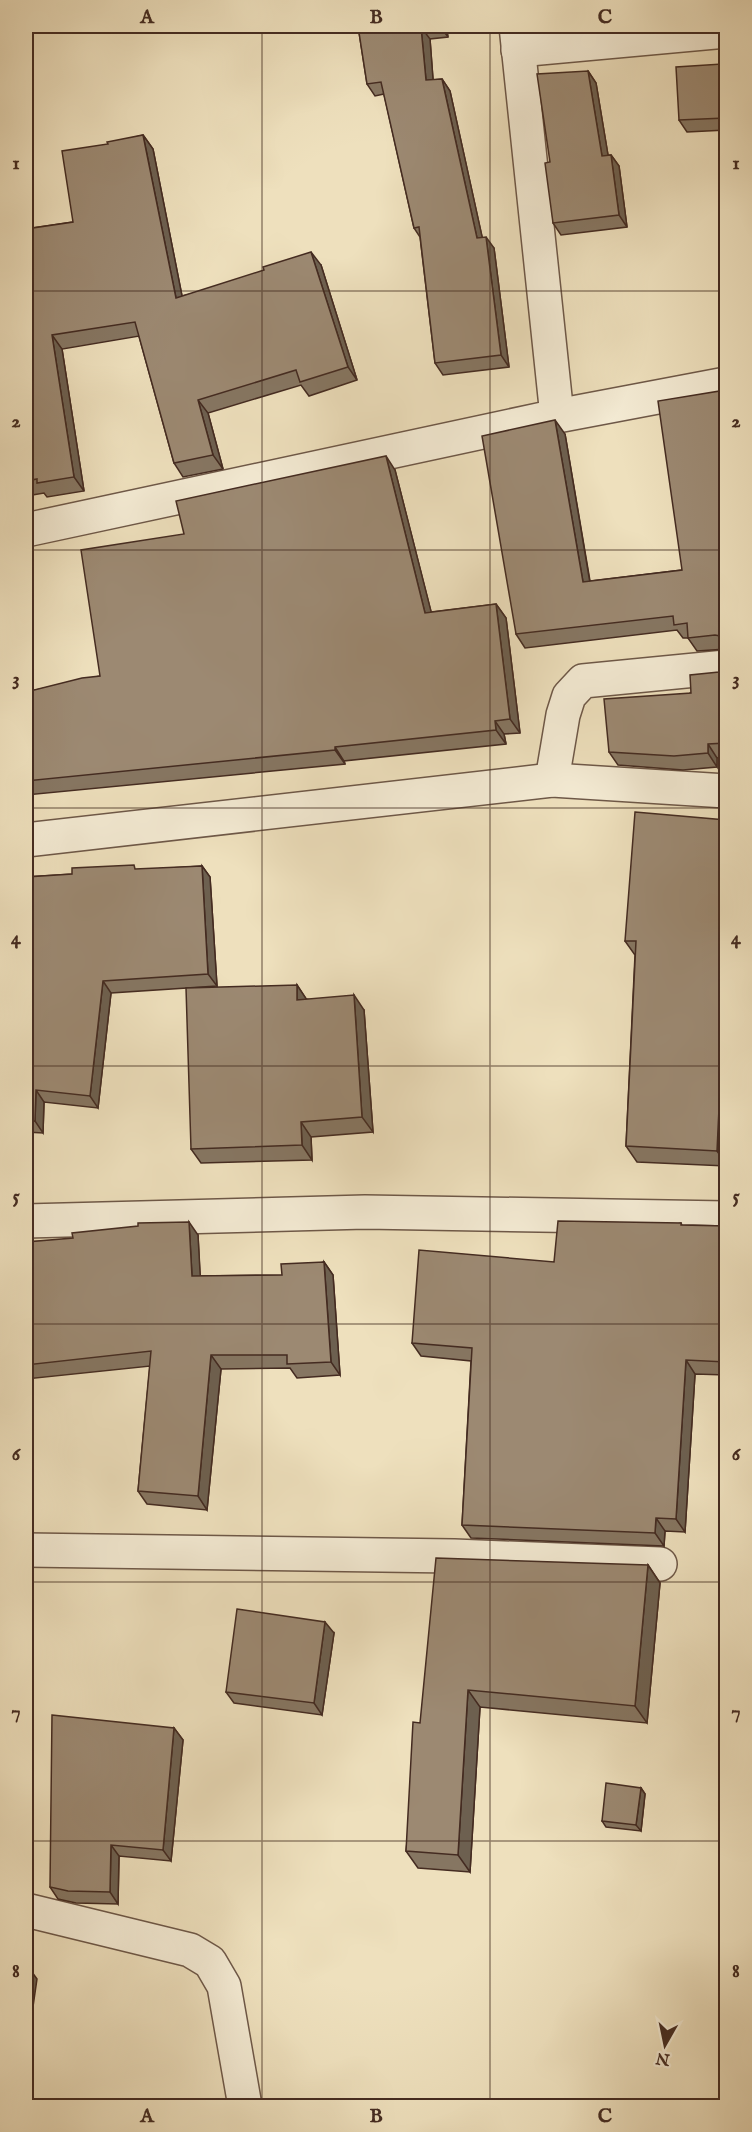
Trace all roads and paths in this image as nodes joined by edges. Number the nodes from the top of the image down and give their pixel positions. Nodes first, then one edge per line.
1 (726, 31) edge
2 (517, 38) edge
3 (726, 384) edge
4 (557, 416) junction
5 (26, 530) edge
6 (726, 668) edge
7 (552, 780) junction
8 (726, 791) edge
9 (26, 840) edge
10 (726, 1218) edge
11 (26, 1221) edge
12 (26, 1550) edge
13 (660, 1564) dead end
14 (26, 1910) edge
15 (245, 2106) edge

1 - 2 street
2 - 4 street
3 - 4 street
4 - 5 street
6 - 7 street
7 - 8 street
7 - 9 street
10 - 11 street
12 - 13 street
14 - 15 street

